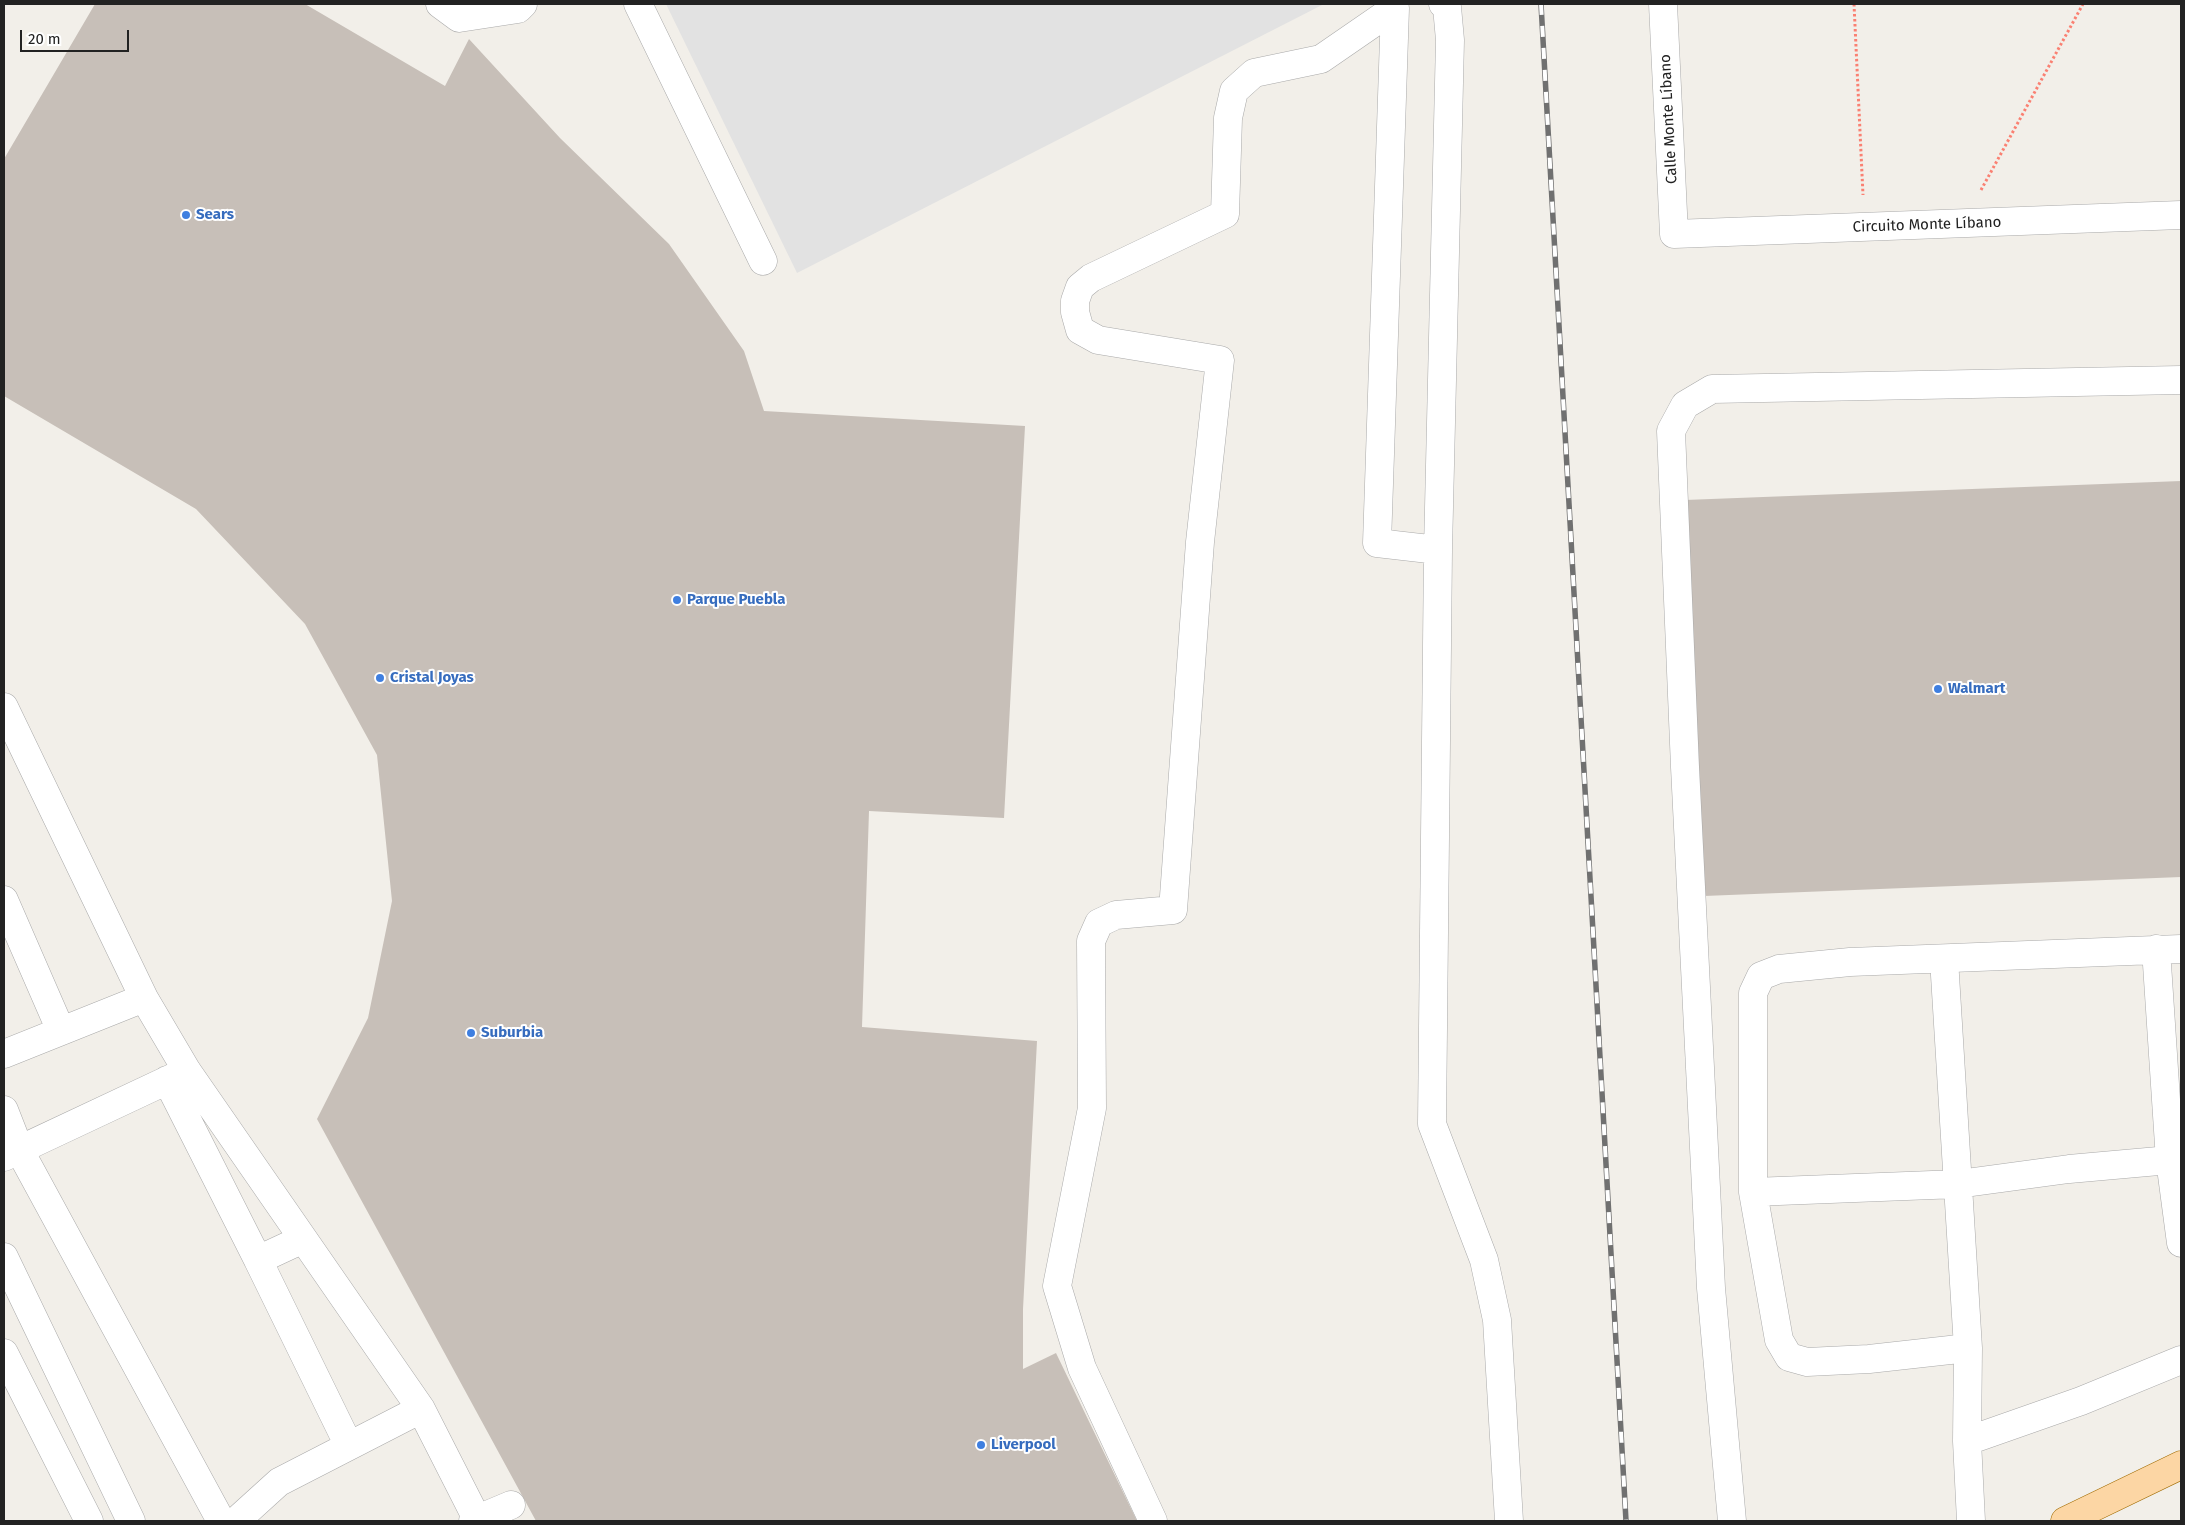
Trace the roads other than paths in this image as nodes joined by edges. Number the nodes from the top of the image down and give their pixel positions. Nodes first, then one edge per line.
1 (440, 4) edge
2 (523, 4) edge
3 (638, 4) edge
4 (1442, 4) edge
5 (1663, 4) edge
6 (1400, 6) edge
7 (2181, 216) edge
8 (1674, 234) joint
9 (763, 261) dead end
10 (2181, 380) edge
11 (1438, 550) junction
12 (4, 707) edge
13 (12, 744) edge
14 (4, 900) edge
15 (2169, 949) edge
16 (1944, 960) junction
17 (144, 998) junction
18 (61, 1031) junction
19 (4, 1054) edge
20 (177, 1075) junction
21 (4, 1110) edge
22 (12, 1154) edge
23 (2176, 1160) edge
24 (1958, 1184) junction
25 (1753, 1192) junction
26 (303, 1239) junction
27 (2181, 1243) edge
28 (4, 1257) edge
29 (258, 1260) junction
30 (1968, 1348) junction
31 (4, 1353) edge
32 (2181, 1360) edge
33 (421, 1410) junction
34 (1967, 1441) junction
35 (349, 1446) junction
36 (2181, 1465) edge
37 (511, 1505) dead end
38 (89, 1521) edge
39 (131, 1521) edge
40 (222, 1521) edge
41 (236, 1521) edge
42 (476, 1521) edge
43 (1153, 1521) edge
44 (1509, 1521) edge
45 (1732, 1521) edge
46 (1971, 1521) edge
47 (2065, 1521) edge

1 - 2 street
3 - 9 street
4 - 11 street
5 - 8 street, Calle Monte Líbano
6 - 11 street
6 - 43 street
7 - 8 street, Circuito Monte Líbano
10 - 45 street
11 - 44 street
12 - 13 street
13 - 17 street
14 - 18 street
15 - 16 street
15 - 23 street
16 - 24 street
16 - 25 street
17 - 18 street
17 - 20 street
18 - 19 street
20 - 22 street
20 - 26 street
20 - 29 street
21 - 22 street
22 - 40 street
23 - 24 street
23 - 27 street
24 - 25 street
24 - 30 street
25 - 30 street
26 - 29 street
26 - 33 street
28 - 39 street
29 - 35 street
30 - 34 street
31 - 38 street
32 - 34 street
33 - 35 street
33 - 42 street
34 - 46 street
35 - 41 street
36 - 47 main road
37 - 42 street

